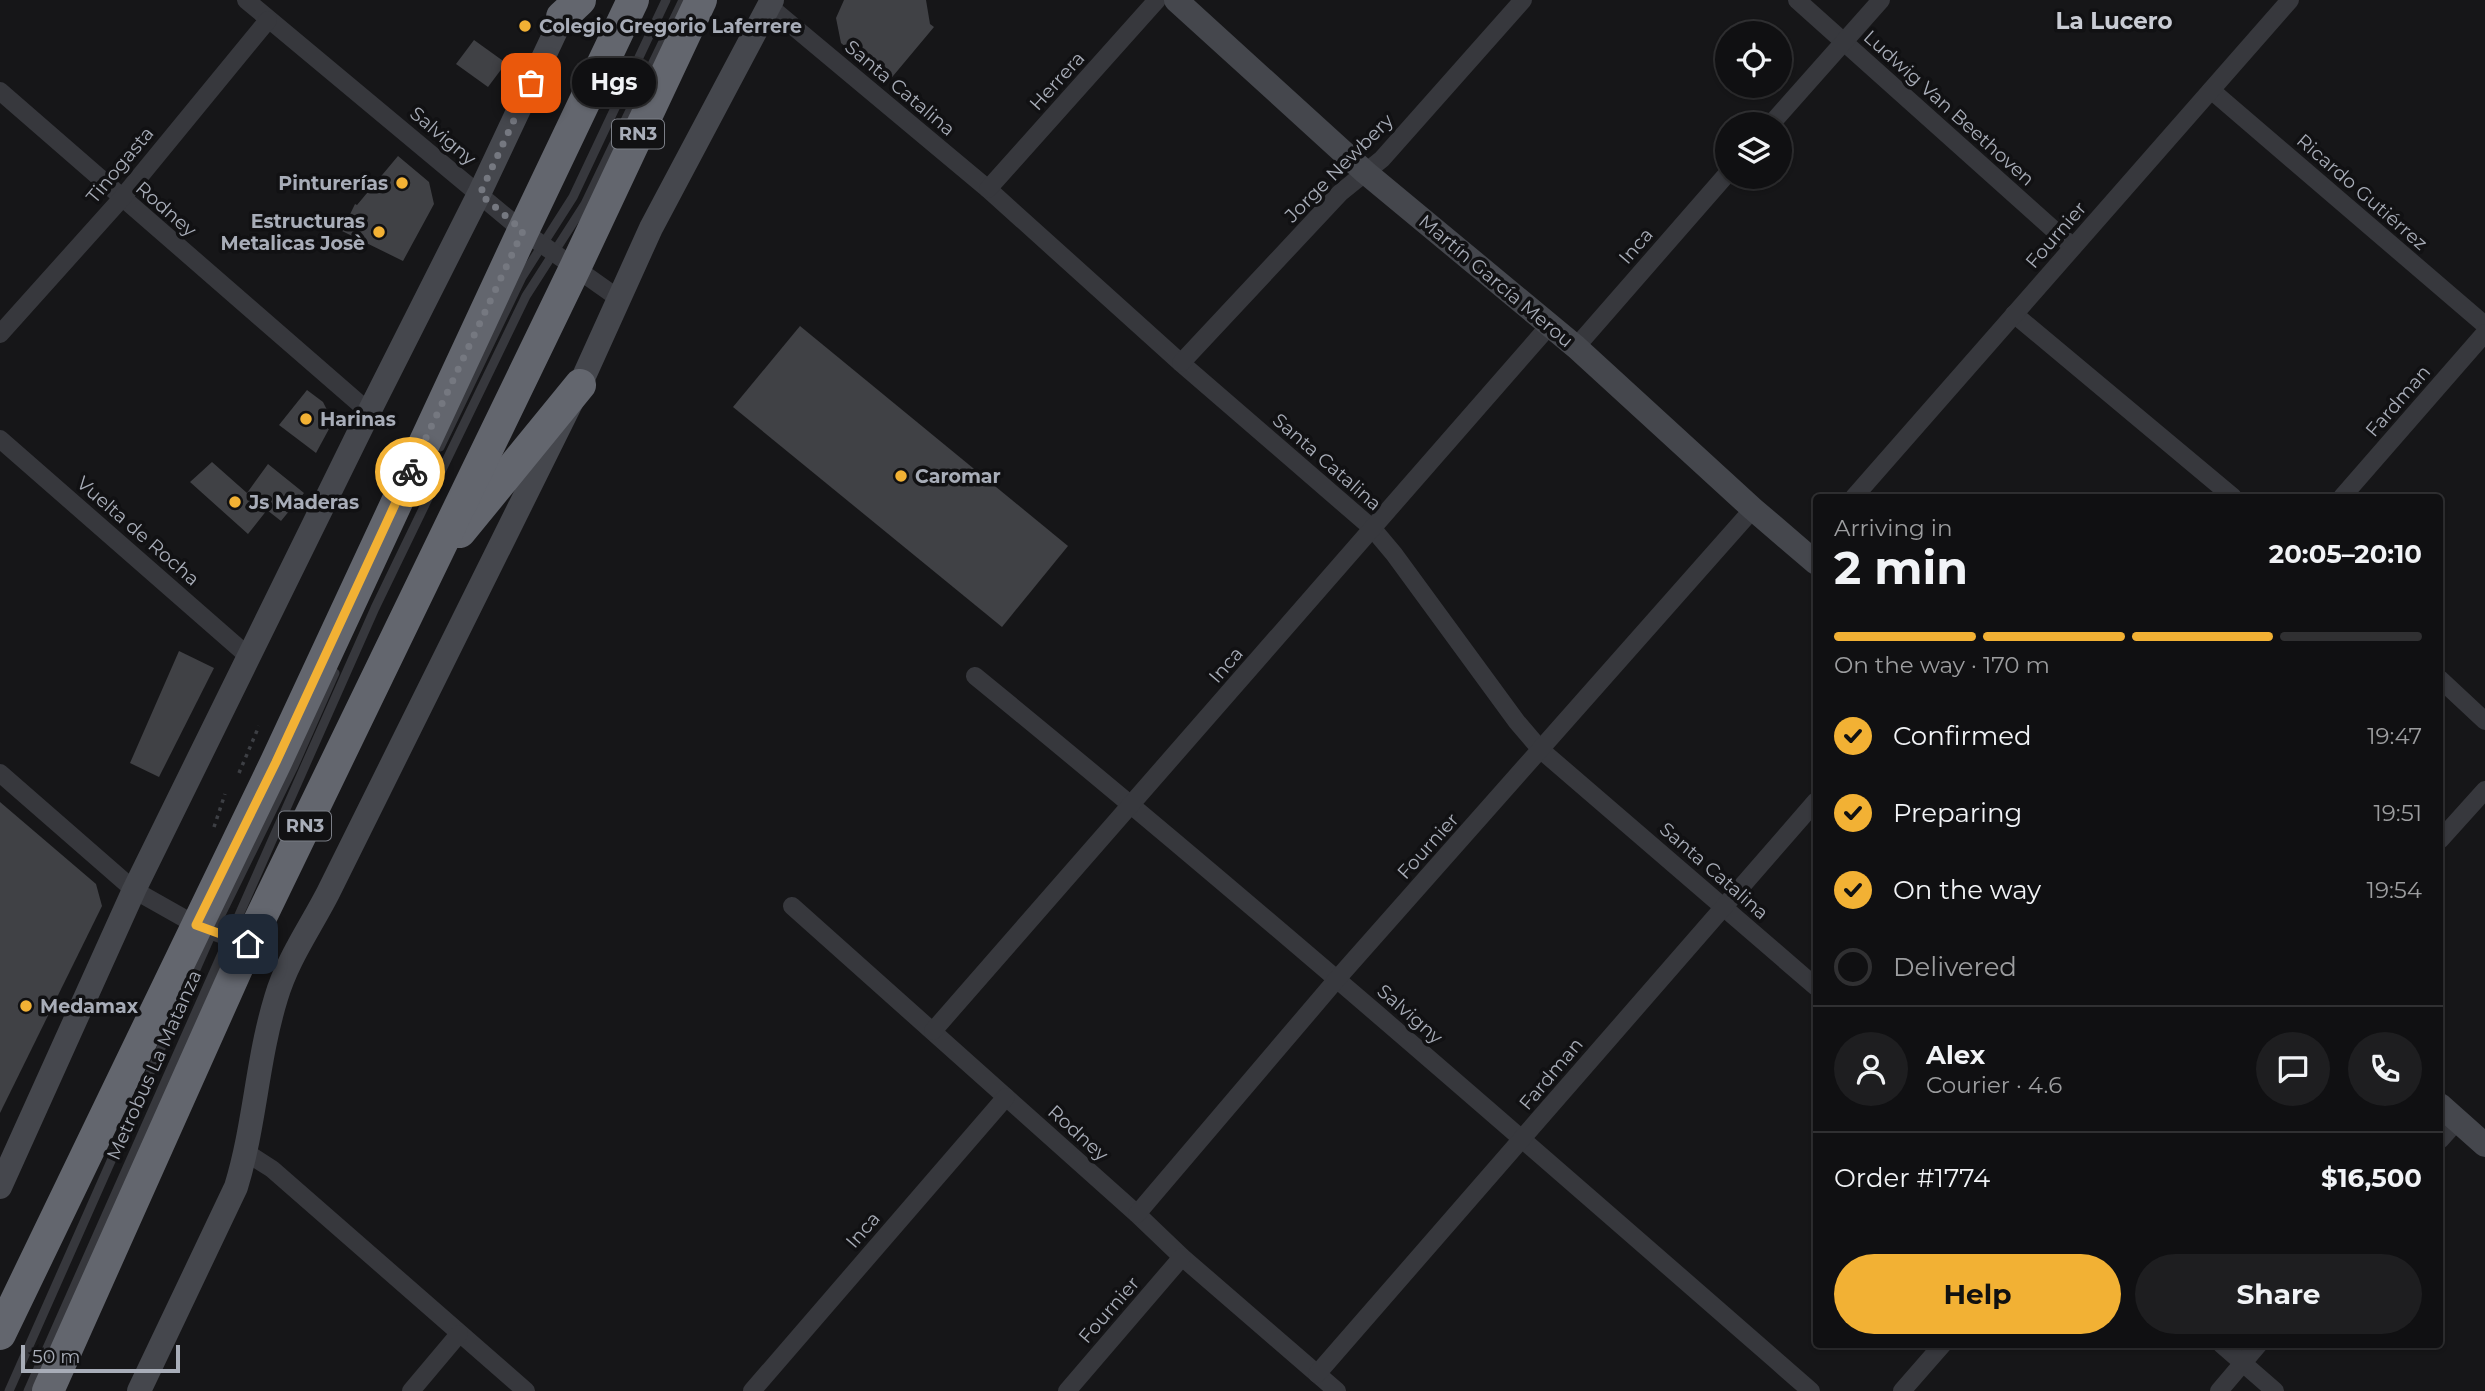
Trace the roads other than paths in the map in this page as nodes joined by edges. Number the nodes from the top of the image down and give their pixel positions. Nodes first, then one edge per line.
1 (246, 0) edge
2 (633, 0) edge
3 (666, 0) edge
4 (683, 0) edge
5 (701, 0) edge
6 (1157, 0) edge
7 (1176, 0) edge
8 (1523, 0) edge
9 (1797, 0) edge
10 (1881, 0) edge
11 (2290, 0) edge
12 (771, 3) edge
13 (570, 6) edge
14 (268, 20) junction
15 (1844, 42) junction
16 (2211, 90) junction
17 (0, 91) edge
18 (1782, 112) edge
19 (1365, 172) junction
20 (1715, 188) edge
21 (988, 189) junction
22 (480, 194) junction
23 (122, 198) junction
24 (2073, 247) junction
25 (549, 249) junction
26 (618, 298) junction
27 (2014, 314) junction
28 (2485, 325) edge
29 (1549, 326) junction
30 (2485, 333) edge
31 (0, 334) edge
32 (1576, 346) junction
33 (1181, 363) junction
34 (580, 385) junction
35 (369, 412) junction
36 (0, 439) edge
37 (433, 461) dead end
38 (1857, 494) edge
39 (2229, 494) edge
40 (2345, 494) edge
41 (1753, 509) junction
42 (1373, 529) junction
43 (1813, 552) edge
44 (426, 574) junction
45 (248, 656) junction
46 (337, 667) dead end
47 (975, 676) dead end
48 (332, 678) junction
49 (2443, 683) edge
50 (2485, 721) edge
51 (1541, 750) junction
52 (0, 773) edge
53 (2485, 790) edge
54 (1132, 804) junction
55 (1813, 804) edge
56 (2443, 838) edge
57 (134, 890) junction
58 (1723, 905) junction
59 (792, 906) dead end
60 (222, 934) junction
61 (1338, 979) junction
62 (1813, 984) edge
63 (933, 1031) junction
64 (1006, 1097) junction
65 (2448, 1113) edge
66 (2443, 1130) edge
67 (1523, 1140) junction
68 (2485, 1144) edge
69 (6, 1152) edge
70 (247, 1153) junction
71 (0, 1187) edge
72 (1137, 1214) junction
73 (1182, 1257) junction
74 (21, 1290) junction
75 (0, 1315) edge
76 (0, 1334) edge
77 (459, 1334) junction
78 (1940, 1348) edge
79 (2225, 1348) edge
80 (2255, 1348) edge
81 (2242, 1363) junction
82 (1317, 1374) junction
83 (9, 1391) edge
84 (28, 1391) edge
85 (48, 1391) edge
86 (139, 1391) edge
87 (411, 1391) edge
88 (526, 1391) edge
89 (752, 1391) edge
90 (1067, 1391) edge
91 (1337, 1391) edge
92 (1811, 1391) edge
93 (1902, 1391) edge
94 (2219, 1391) edge
95 (2276, 1391) edge

1 - 14 street, Salvigny
2 - 25 highway, RN3
3 - 25 lane
4 - 25 lane
5 - 25 highway, RN3
6 - 21 street, Herrera
7 - 19 street, Martín García Merou
8 - 19 street, Jorge Newbery
9 - 15 street, Ludwig Van Beethoven
10 - 15 street
11 - 16 street, Fournier
12 - 21 street, Santa Catalina
12 - 26 street
13 - 22 street
14 - 22 street, Salvigny
14 - 23 street, Tinogasta
15 - 18 street
15 - 24 street, Ludwig Van Beethoven
16 - 24 street, Fournier
16 - 28 street, Ricardo Gutiérrez
17 - 23 street, Rodney
19 - 29 street, Martín García Merou
19 - 33 street, Jorge Newbery
20 - 32 street, Inca
21 - 33 street, Santa Catalina
22 - 25 street, Salvigny
22 - 35 street
23 - 31 street, Tinogasta
23 - 35 street, Rodney
24 - 27 street, Fournier
25 - 26 street, Salvigny
25 - 37 lane
25 - 44 highway, RN3
25 - 60 highway, RN3
26 - 34 street
27 - 38 street, Fournier
27 - 39 street
29 - 32 street, Martín García Merou
29 - 42 street, Inca
30 - 40 street, Fardman
32 - 41 street, Martín García Merou
33 - 42 street, Santa Catalina
34 - 44 highway
34 - 70 street
35 - 45 street
36 - 45 street, Vuelta de Rocha
41 - 43 street, Martín García Merou
41 - 51 street, Fournier
42 - 51 street, Santa Catalina
42 - 54 street, Inca
44 - 60 highway, RN3
45 - 57 street
46 - 48 lane, Metrobus La Matanza
47 - 54 street, Salvigny
48 - 60 lane, Metrobus La Matanza
48 - 60 lane, Metrobus La Matanza
49 - 50 street
51 - 58 street, Santa Catalina
51 - 61 street, Fournier
52 - 57 street
53 - 56 street
54 - 61 street, Salvigny
54 - 63 street, Inca
55 - 58 street, Fardman
57 - 60 street
57 - 69 street
58 - 62 street, Santa Catalina
58 - 67 street, Fardman
59 - 63 street, Rodney
60 - 74 highway, RN3
60 - 83 lane, Metrobus La Matanza
60 - 84 lane, Metrobus La Matanza
60 - 85 highway, RN3
61 - 67 street, Salvigny
61 - 72 street, Fournier
63 - 64 street, Rodney
64 - 72 street, Rodney
64 - 89 street, Inca
65 - 66 street
65 - 68 street
67 - 82 street, Fardman
67 - 92 street, Salvigny
69 - 71 street
70 - 77 street
70 - 86 street
72 - 73 street, Rodney
73 - 82 street, Rodney
73 - 90 street, Fournier
74 - 75 highway
74 - 76 highway, RN3
77 - 87 street
77 - 88 street
78 - 93 street
79 - 81 street
80 - 81 street
81 - 94 street
81 - 95 street
82 - 91 street, Rodney

